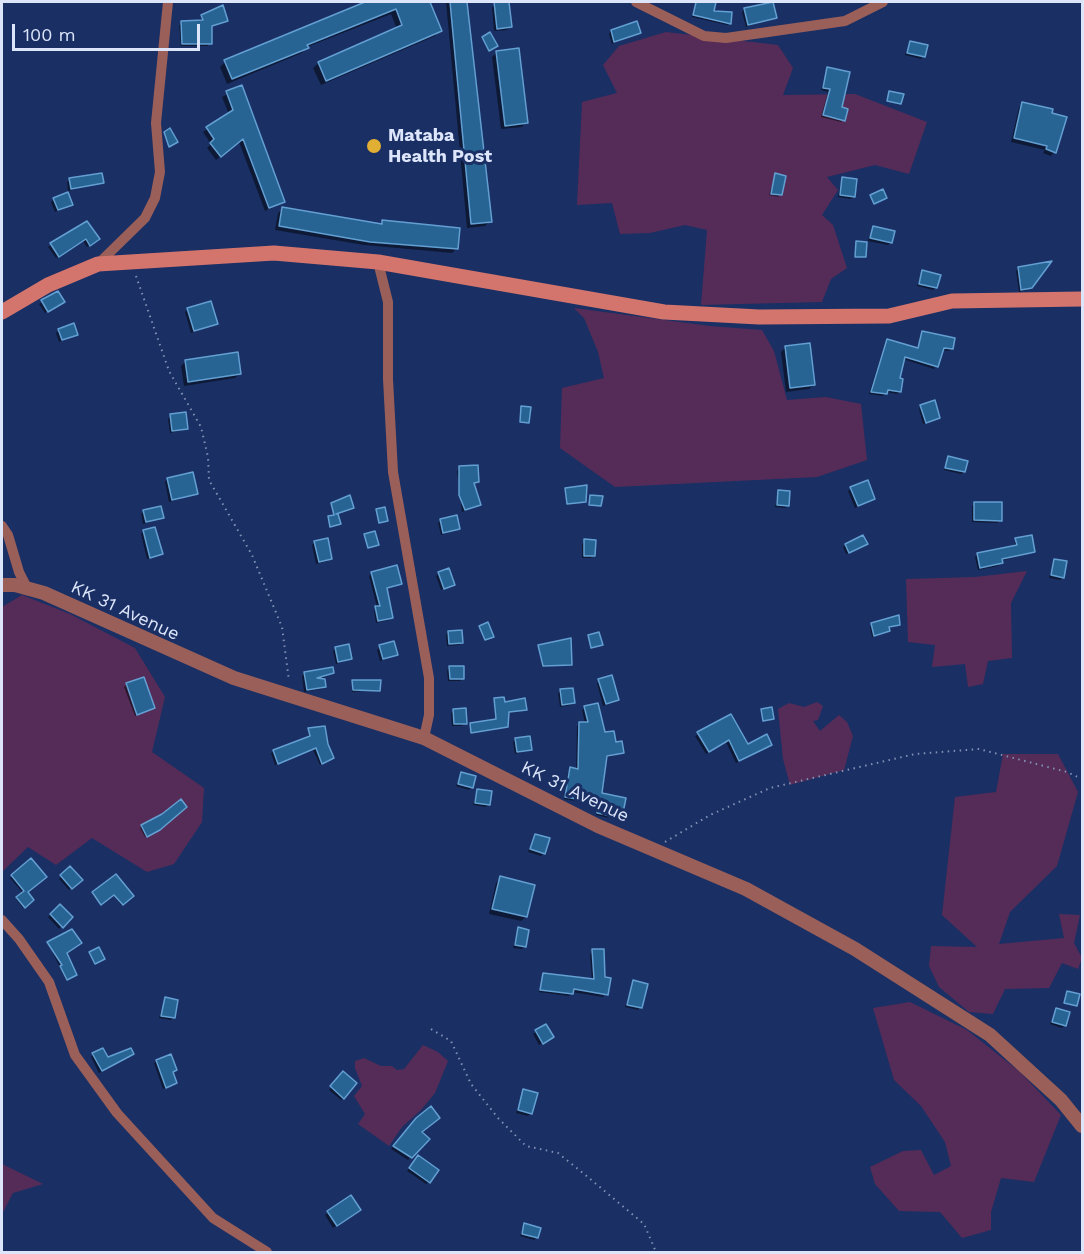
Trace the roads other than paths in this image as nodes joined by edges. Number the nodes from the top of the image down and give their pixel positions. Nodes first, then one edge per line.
1 (168, 2) edge
2 (636, 2) edge
3 (883, 2) edge
4 (378, 262) junction
5 (98, 264) junction
6 (1083, 299) edge
7 (2, 312) edge
8 (2, 526) edge
9 (2, 585) edge
10 (27, 588) junction
11 (424, 738) junction
12 (2, 920) edge
13 (1083, 1126) edge
14 (267, 1252) edge

1 - 5 street
2 - 3 street
4 - 5 main road
4 - 6 main road
4 - 11 street
5 - 7 main road
8 - 10 street
9 - 10 street, KK 31 Avenue
10 - 11 street, KK 31 Avenue
11 - 13 street, KK 31 Avenue
12 - 14 street

